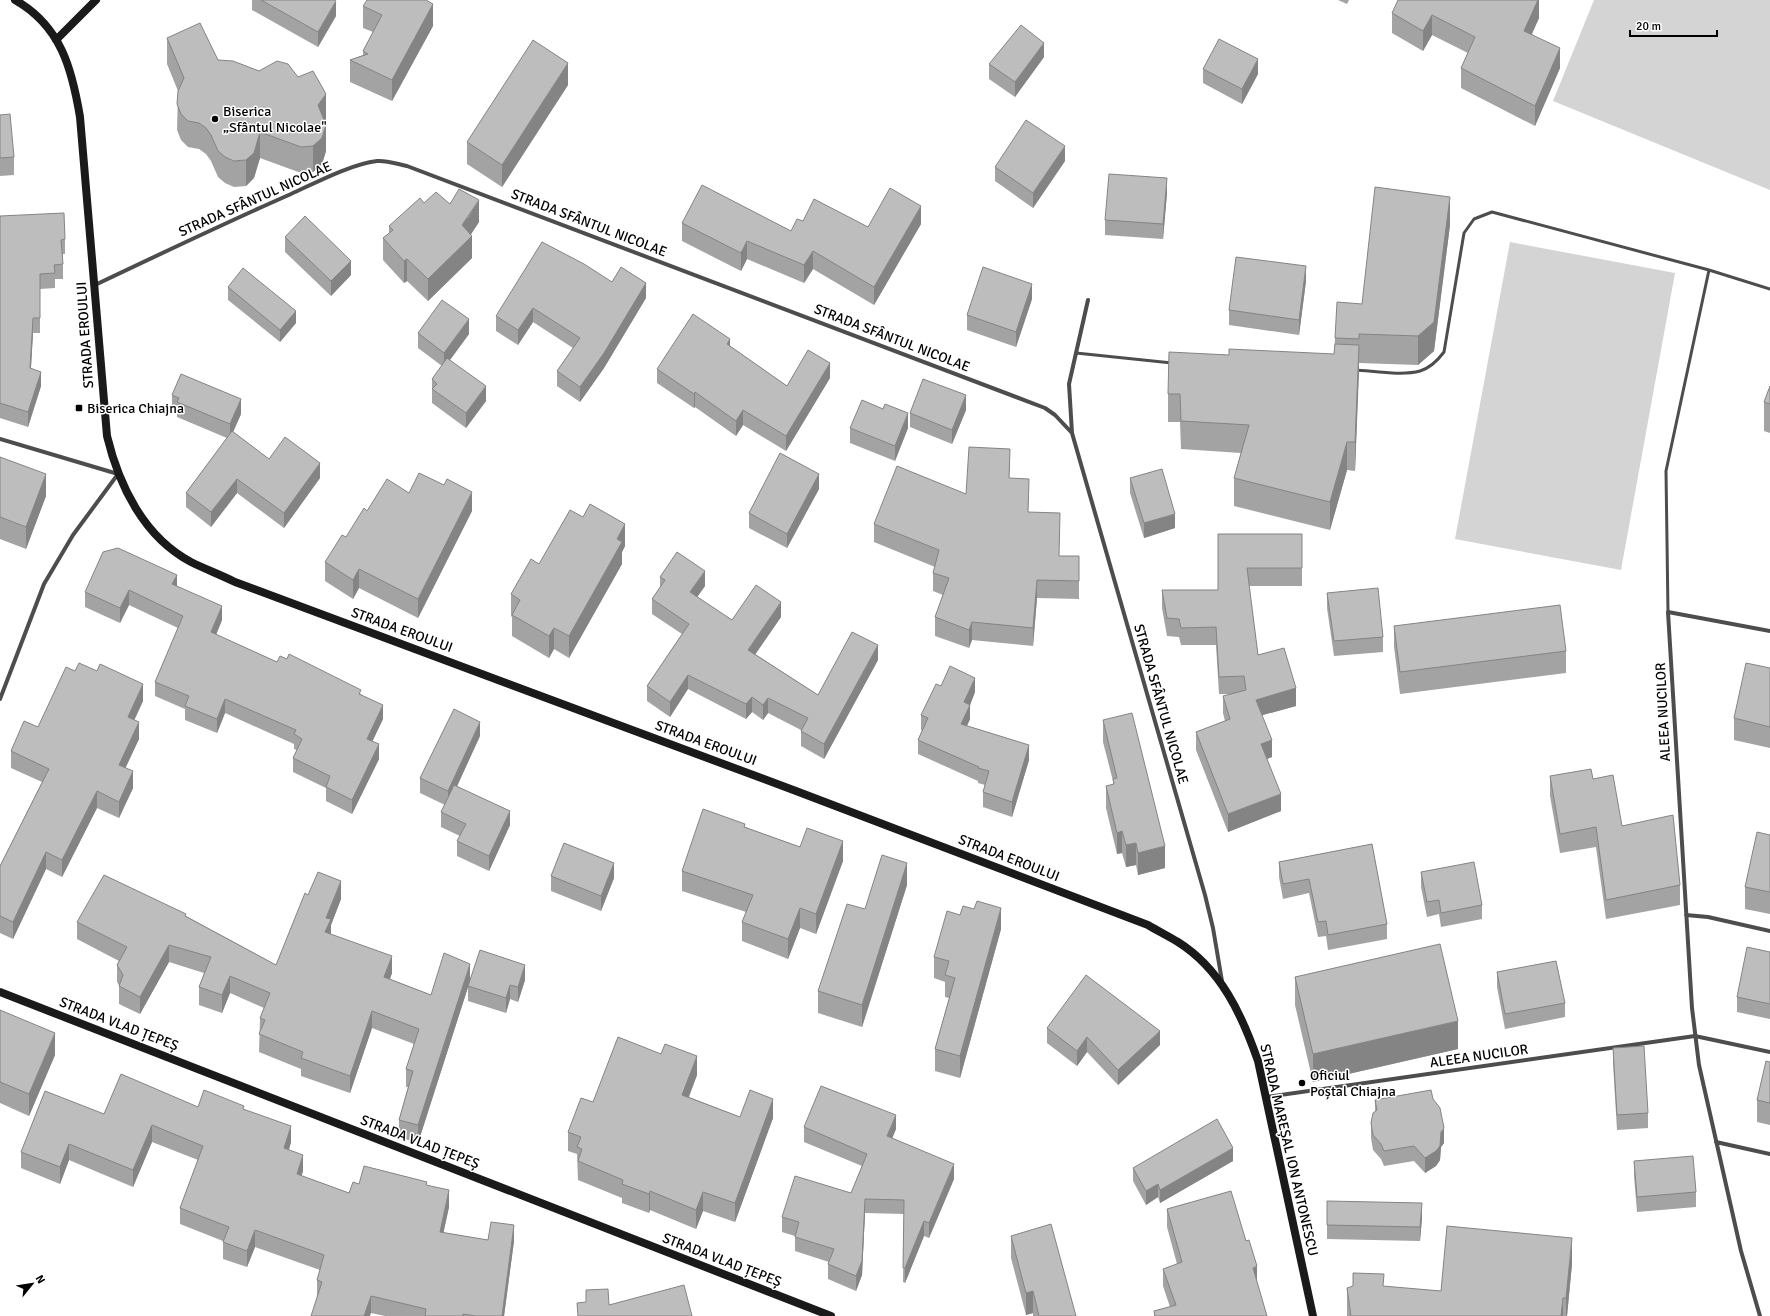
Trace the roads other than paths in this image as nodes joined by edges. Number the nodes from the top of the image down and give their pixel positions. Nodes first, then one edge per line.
1 (15, 0) edge
2 (96, 0) edge
3 (56, 40) junction
4 (1709, 270) junction
5 (95, 285) junction
6 (1770, 290) edge
7 (1088, 300) dead end
8 (1076, 353) junction
9 (1180, 364) edge
10 (1347, 370) edge
11 (1072, 433) junction
12 (0, 439) edge
13 (118, 474) junction
14 (1668, 612) junction
15 (1770, 631) edge
16 (0, 699) edge
17 (1686, 915) junction
18 (1770, 932) edge
19 (1179, 942) joint
20 (1222, 983) junction
21 (0, 992) edge
22 (1695, 1036) junction
23 (1770, 1052) edge
24 (1266, 1098) junction
25 (1716, 1142) junction
26 (1770, 1154) edge
27 (831, 1316) edge
28 (1313, 1316) edge
29 (1760, 1316) edge

1 - 3 main road, STRADA EROULUI
2 - 3 main road
3 - 5 main road, STRADA EROULUI
4 - 6 lane
4 - 10 lane
4 - 14 lane
5 - 11 street, STRADA SFÂNTUL NICOLAE
5 - 13 main road, STRADA EROULUI
7 - 8 street, STRADA SFÂNTUL NICOLAE
8 - 9 lane
8 - 11 street, STRADA SFÂNTUL NICOLAE
11 - 20 street, STRADA SFÂNTUL NICOLAE
12 - 13 street
13 - 16 street
13 - 19 main road, STRADA EROULUI
14 - 15 street
14 - 17 street, ALEEA NUCILOR
17 - 18 street
17 - 22 street, ALEEA NUCILOR
19 - 20 main road, STRADA MAREȘAL ION ANTONESCU
20 - 24 main road, STRADA MAREȘAL ION ANTONESCU
21 - 27 main road, STRADA VLAD ȚEPEȘ
22 - 23 street, ALEEA NUCILOR
22 - 24 street, ALEEA NUCILOR
22 - 25 street, ALEEA NUCILOR
24 - 28 main road, STRADA MAREȘAL ION ANTONESCU
25 - 26 street
25 - 29 street, ALEEA NUCILOR

